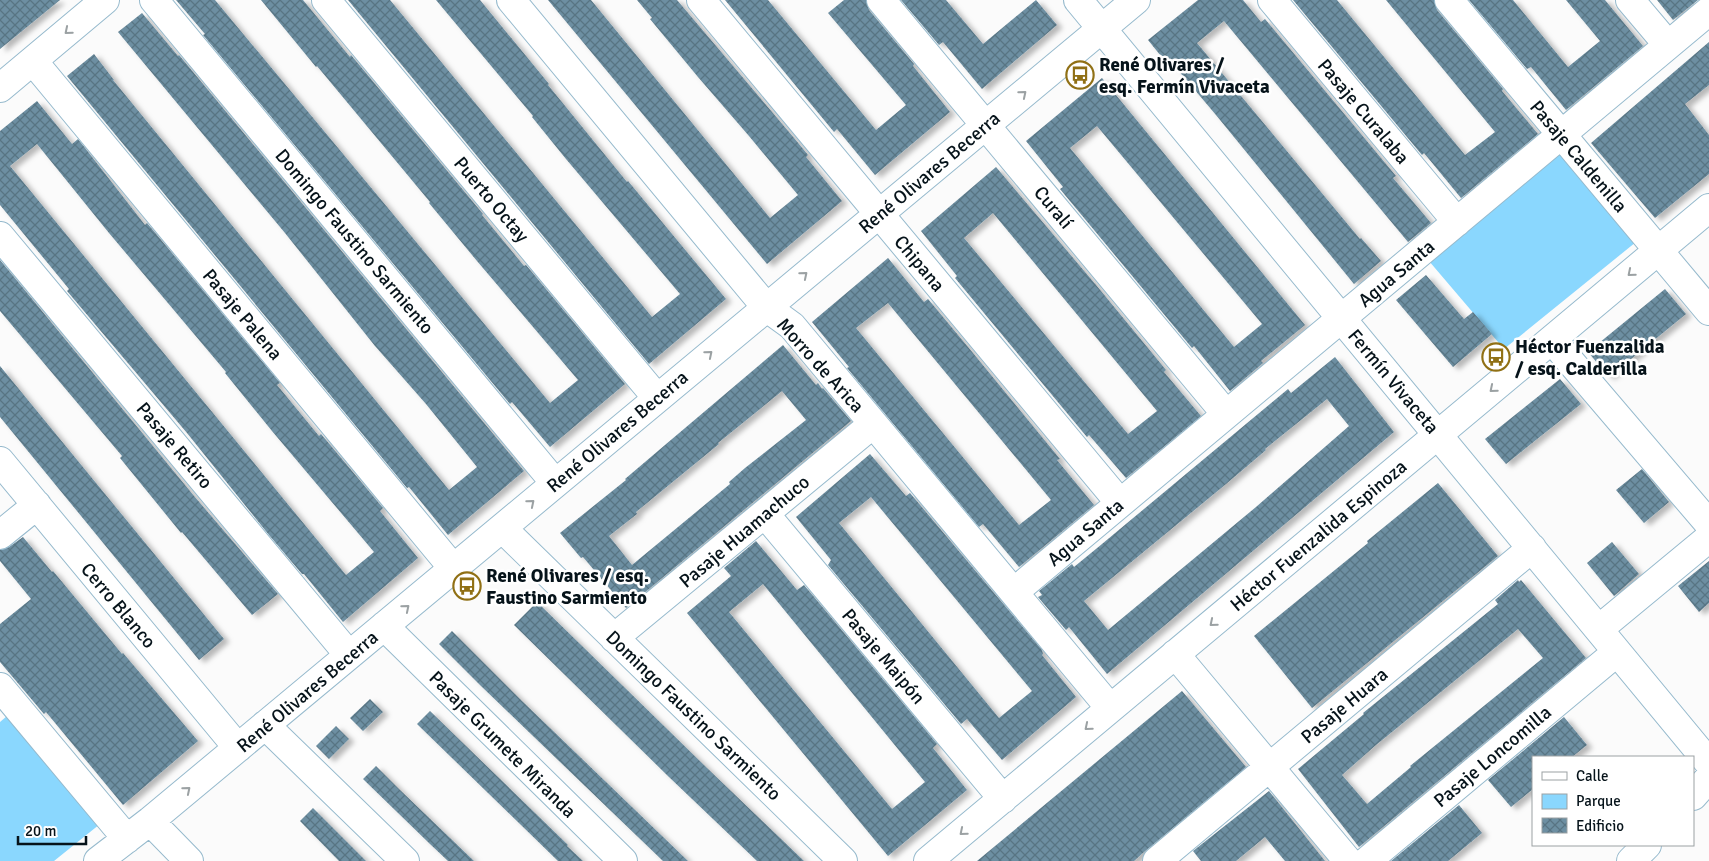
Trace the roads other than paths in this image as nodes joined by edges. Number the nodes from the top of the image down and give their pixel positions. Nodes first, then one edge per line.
1 (105, 0) edge
2 (154, 0) edge
3 (326, 0) edge
4 (511, 0) edge
5 (701, 0) edge
6 (881, 0) edge
7 (1078, 0) edge
8 (1136, 0) edge
9 (1272, 0) edge
10 (1449, 0) edge
11 (1630, 0) edge
12 (1709, 11) edge
13 (1102, 28) junction
14 (1668, 45) junction
15 (33, 61) junction
16 (0, 88) edge
17 (985, 126) junction
18 (1561, 134) junction
19 (1709, 208) edge
20 (878, 214) junction
21 (1457, 222) junction
22 (0, 236) edge
23 (1658, 251) junction
24 (766, 306) junction
25 (1709, 311) edge
26 (1341, 318) junction
27 (1552, 340) junction
28 (657, 398) junction
29 (1226, 414) junction
30 (874, 424) junction
31 (1438, 435) junction
32 (0, 461) edge
33 (555, 483) junction
34 (1120, 503) junction
35 (36, 505) junction
36 (765, 514) junction
37 (1709, 524) edge
38 (502, 528) junction
39 (0, 535) edge
40 (1709, 538) edge
41 (1532, 548) junction
42 (453, 568) junction
43 (1014, 592) junction
44 (384, 626) junction
45 (1598, 629) junction
46 (614, 638) junction
47 (1617, 652) junction
48 (1175, 654) junction
49 (349, 655) junction
50 (4, 701) edge
51 (1110, 708) junction
52 (265, 725) junction
53 (238, 748) junction
54 (1709, 763) edge
55 (1270, 767) junction
56 (1709, 778) edge
57 (1694, 795) edge
58 (1003, 798) junction
59 (150, 821) junction
60 (127, 839) junction
61 (1646, 846) edge
62 (98, 861) edge
63 (189, 861) edge
64 (404, 861) edge
65 (623, 861) edge
66 (843, 861) edge
67 (928, 861) edge
68 (1156, 861) edge
69 (1348, 861) edge
70 (1367, 861) edge
71 (1631, 861) edge

1 -> 15 street
2 - 33 street, Domingo Faustino Sarmiento
3 - 28 street, Puerto Octay
4 - 24 street, Morro de Arica
5 - 20 street, Chipana
6 - 17 street, Curalí
7 - 13 street, Fermín Vivaceta
8 - 13 street, René Olivares Becerra
9 - 21 street, Pasaje Curalaba
10 - 18 street, Pasaje Caldenilla
11 - 14 street
12 - 14 street, Agua Santa
17 -> 13 street, René Olivares Becerra
13 - 26 street, Fermín Vivaceta
14 - 18 street, Agua Santa
15 - 16 street
15 - 42 street, Pasaje Palena
17 - 20 street, René Olivares Becerra
17 - 29 street, Curalí
18 - 21 street, Agua Santa
18 - 23 street, Pasaje Caldenilla
19 - 23 street, Héctor Fuenzalida Espinoza
24 -> 20 street, René Olivares Becerra
20 - 34 street, Chipana
21 - 26 street, Agua Santa
22 - 49 street, Pasaje Retiro
23 - 25 street, Pasaje Caldenilla
23 -> 27 street, Héctor Fuenzalida Espinoza
28 -> 24 street, René Olivares Becerra
24 - 30 street, Morro de Arica
26 - 29 street, Agua Santa
26 - 31 street, Fermín Vivaceta
27 -> 31 street, Héctor Fuenzalida Espinoza
27 - 37 street
28 - 33 street, René Olivares Becerra
29 - 34 street, Agua Santa
30 - 36 street, Pasaje Huamachuco
30 - 43 street, Morro de Arica
31 - 41 street, Fermín Vivaceta
31 -> 48 street, Héctor Fuenzalida Espinoza
32 - 35 street, Cerro Blanco
38 -> 33 street, René Olivares Becerra
34 - 43 street, Agua Santa
35 - 39 street
35 - 53 street, Cerro Blanco
36 - 46 street, Pasaje Huamachuco
36 - 58 street, Pasaje Maipón
38 - 42 street, René Olivares Becerra
38 - 46 street, Domingo Faustino Sarmiento
40 - 45 street
41 - 45 street, Fermín Vivaceta
41 - 55 street, Pasaje Huara
44 -> 42 street, René Olivares Becerra
43 - 51 street, Morro de Arica
44 - 49 street, René Olivares Becerra
44 - 65 street, Pasaje Grumete Miranda
45 - 47 street, Fermín Vivaceta
46 - 66 street, Domingo Faustino Sarmiento
47 - 54 street, Fermín Vivaceta
47 - 70 street, Pasaje Loncomilla
48 - 51 street, Héctor Fuenzalida Espinoza
48 - 55 street
49 - 52 street, René Olivares Becerra
50 - 60 street
51 -> 58 street, Héctor Fuenzalida Espinoza
52 - 53 street, René Olivares Becerra
52 - 64 street
59 -> 53 street, René Olivares Becerra
55 - 68 street, Pasaje Huara
55 - 69 street
56 - 57 street
58 -> 67 street, Héctor Fuenzalida Espinoza
59 - 60 street, René Olivares Becerra
59 - 63 street
60 - 62 street, René Olivares Becerra
61 - 71 street

